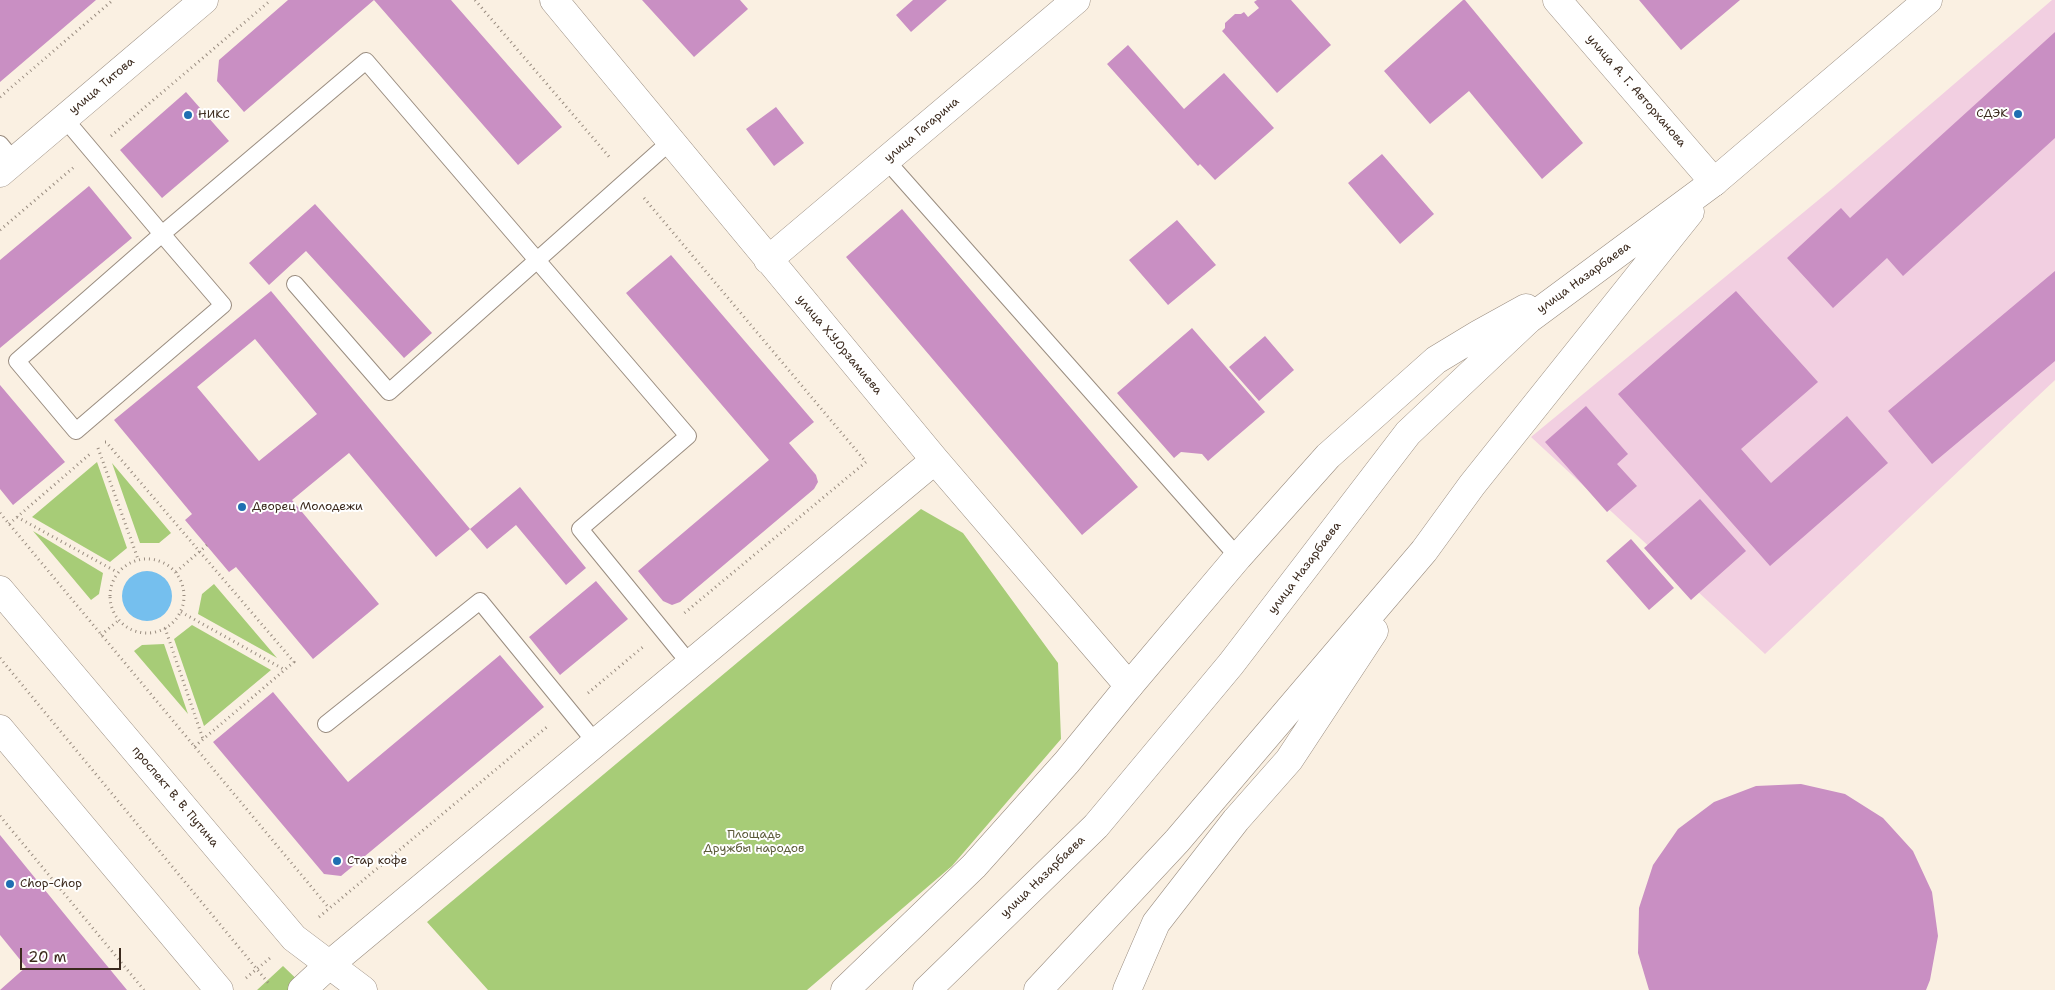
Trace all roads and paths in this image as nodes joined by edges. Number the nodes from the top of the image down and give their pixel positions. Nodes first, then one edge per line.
1 (113, 0) edge
2 (204, 0) edge
3 (271, 0) edge
4 (554, 0) edge
5 (1076, 0) edge
6 (1557, 0) edge
7 (1928, 0) edge
8 (0, 97) edge
9 (64, 118) junction
10 (671, 142) junction
11 (92, 152) junction
12 (5, 159) edge
13 (886, 160) junction
14 (1714, 182) junction
15 (0, 230) edge
16 (162, 234) junction
17 (537, 260) junction
18 (768, 260) junction
19 (1592, 273) junction
20 (295, 284) dead end
21 (98, 448) junction
22 (935, 460) junction
23 (0, 513) edge
24 (17, 517) junction
25 (9, 524) junction
26 (207, 546) dead end
27 (1424, 551) junction
28 (200, 552) junction
29 (1238, 558) junction
30 (138, 559) junction
31 (118, 572) junction
32 (176, 572) junction
33 (0, 590) edge
34 (181, 612) junction
35 (119, 620) junction
36 (165, 628) junction
37 (101, 635) junction
38 (0, 658) edge
39 (690, 665) junction
40 (285, 670) junction
41 (1129, 686) junction
42 (326, 724) dead end
43 (0, 729) edge
44 (203, 739) junction
45 (596, 743) junction
46 (194, 746) junction
47 (0, 816) edge
48 (329, 908) dead end
49 (329, 965) junction
50 (270, 984) dead end
51 (144, 990) edge
52 (218, 990) edge
53 (302, 990) edge
54 (363, 990) edge
55 (845, 990) edge
56 (927, 990) edge
57 (1038, 990) edge
58 (1127, 990) edge

1 - 8 path
2 - 9 main road, улица Титова
3 - 11 path
4 - 10 main road, улица Х.У.Орзамиева
5 - 13 main road, улица Гагарина
6 - 14 main road, улица А. Г. Авторханова
7 - 14 main road, улица Назарбаева
9 - 11 lane
9 - 12 main road, улица Титова
10 - 17 lane
10 - 18 main road, улица Х.У.Орзамиева
11 - 15 path
11 - 16 lane
13 - 18 main road, улица Гагарина
13 - 29 lane
14 - 19 main road, улица Назарбаева
14 - 27 main road, улица Назарбаева
16 - 16 lane
16 - 17 lane
17 - 20 lane
17 - 39 lane
18 - 22 main road, улица Х.У.Орзамиева
19 - 29 main road
19 - 56 main road, улица Назарбаева
21 - 24 path
21 - 28 path
21 - 30 path
22 - 39 main road
22 - 41 main road, улица Х.У.Орзамиева
23 - 25 path
24 - 25 path
24 - 31 path
25 - 37 path
26 - 28 path
27 - 57 main road, улица Назарбаева
27 - 58 main road
28 - 32 path
28 - 40 path
29 - 41 main road
30 - 31 path
30 - 32 path
31 - 35 path
32 - 34 path
33 - 49 main road, проспект В. В. Путина
34 - 36 path
34 - 40 path
35 - 36 path
35 - 37 path
36 - 44 path
37 - 46 path
38 - 50 path
39 - 45 main road
40 - 44 path
41 - 55 main road
42 - 45 lane
43 - 52 main road
44 - 46 path
45 - 49 main road
46 - 48 path
47 - 51 path
49 - 53 main road
49 - 54 main road, проспект В. В. Путина

